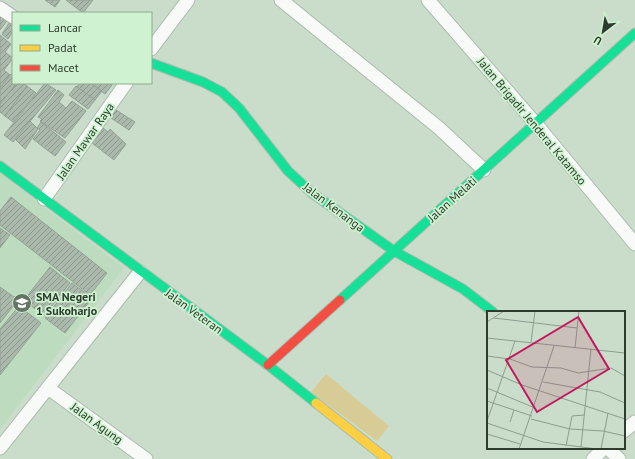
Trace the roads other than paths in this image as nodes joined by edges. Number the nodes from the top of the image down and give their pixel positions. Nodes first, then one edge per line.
1 (188, 0) edge
2 (281, 0) edge
3 (428, 0) edge
4 (0, 8) edge
5 (12, 16) edge
6 (635, 33) edge
7 (152, 48) edge
8 (152, 63) edge
9 (125, 84) edge
10 (536, 124) junction
11 (0, 166) edge
12 (484, 170) junction
13 (44, 199) junction
14 (635, 244) edge
15 (394, 251) junction
16 (140, 272) junction
17 (492, 311) edge
18 (268, 365) junction
19 (48, 388) junction
20 (635, 422) edge
21 (625, 430) edge
22 (0, 448) edge
23 (603, 449) edge
24 (609, 449) edge
25 (146, 459) edge
26 (387, 459) edge
27 (593, 459) edge
28 (619, 459) edge

1 - 7 street
2 - 12 street
3 - 10 street, Jalan Brigadir Jenderal Katamso
4 - 5 street
6 - 10 street, Jalan Melati
8 - 15 street, Jalan Kenanga
9 - 13 street, Jalan Mawar Raya
10 - 12 street, Jalan Melati
10 - 14 street, Jalan Brigadir Jenderal Katamso
11 - 13 street, Jalan Veteran
12 - 15 street, Jalan Melati
13 - 16 street, Jalan Veteran
15 - 17 street, Jalan Kenanga
15 - 18 street, Jalan Melati
16 - 18 street, Jalan Veteran
16 - 19 street
18 - 26 street, Jalan Veteran
19 - 22 street
19 - 25 street, Jalan Agung
20 - 21 street
23 - 27 street
24 - 28 street

